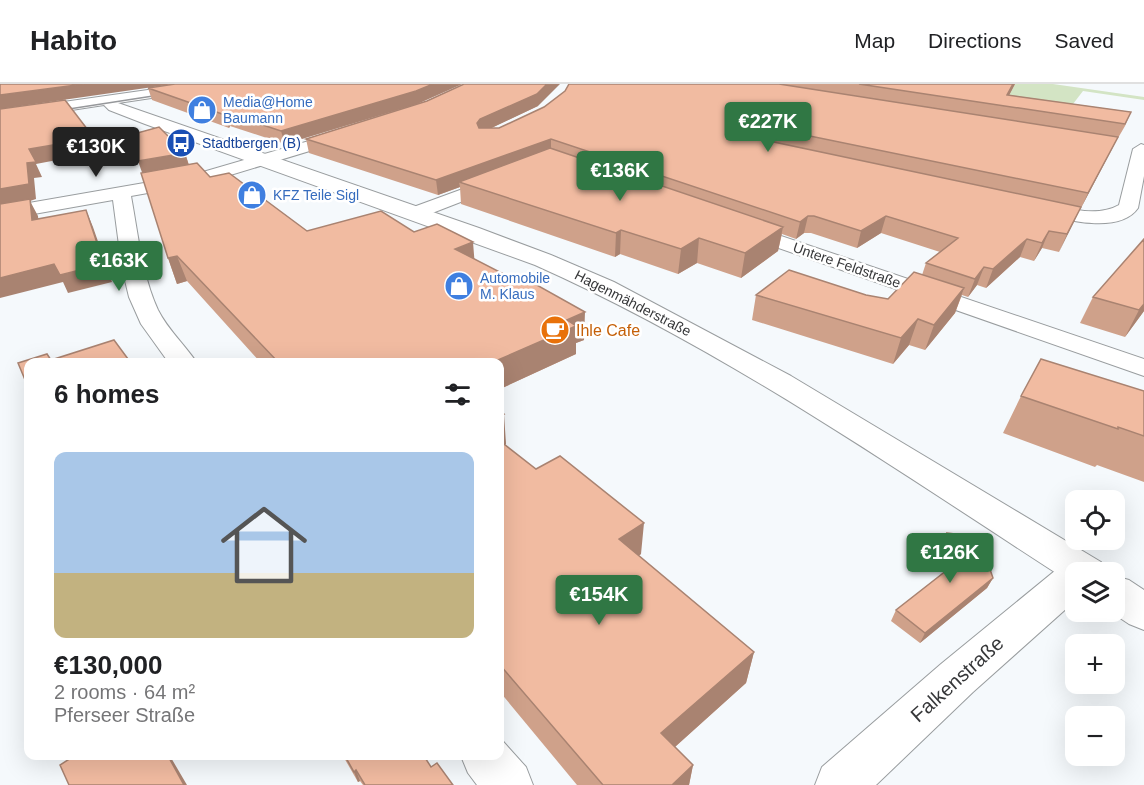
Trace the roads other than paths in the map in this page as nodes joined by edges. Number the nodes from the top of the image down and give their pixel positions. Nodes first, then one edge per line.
1 (218, 84) edge
2 (108, 101) junction
3 (0, 116) edge
4 (370, 127) edge
5 (1138, 148) edge
6 (262, 160) junction
7 (522, 171) edge
8 (121, 193) junction
9 (1014, 202) edge
10 (415, 213) junction
11 (0, 214) edge
12 (725, 224) edge
13 (179, 358) edge
14 (1144, 368) edge
15 (1065, 562) edge
16 (1065, 595) edge
17 (1125, 600) edge
18 (1144, 612) edge
19 (488, 760) edge
20 (508, 785) edge
21 (840, 785) edge

1 - 2 street
2 - 3 street
2 - 6 street, Hagenmähderstraße
4 - 6 street
5 - 9 street
6 - 8 street
6 - 10 street, Hagenmähderstraße
7 - 10 street
8 - 11 street
8 - 13 street
10 - 15 street, Hagenmähderstraße
12 - 14 street, Untere Feldstraße
16 - 21 street, Falkenstraße
17 - 18 street, Hagenmähderstraße
19 - 20 street

